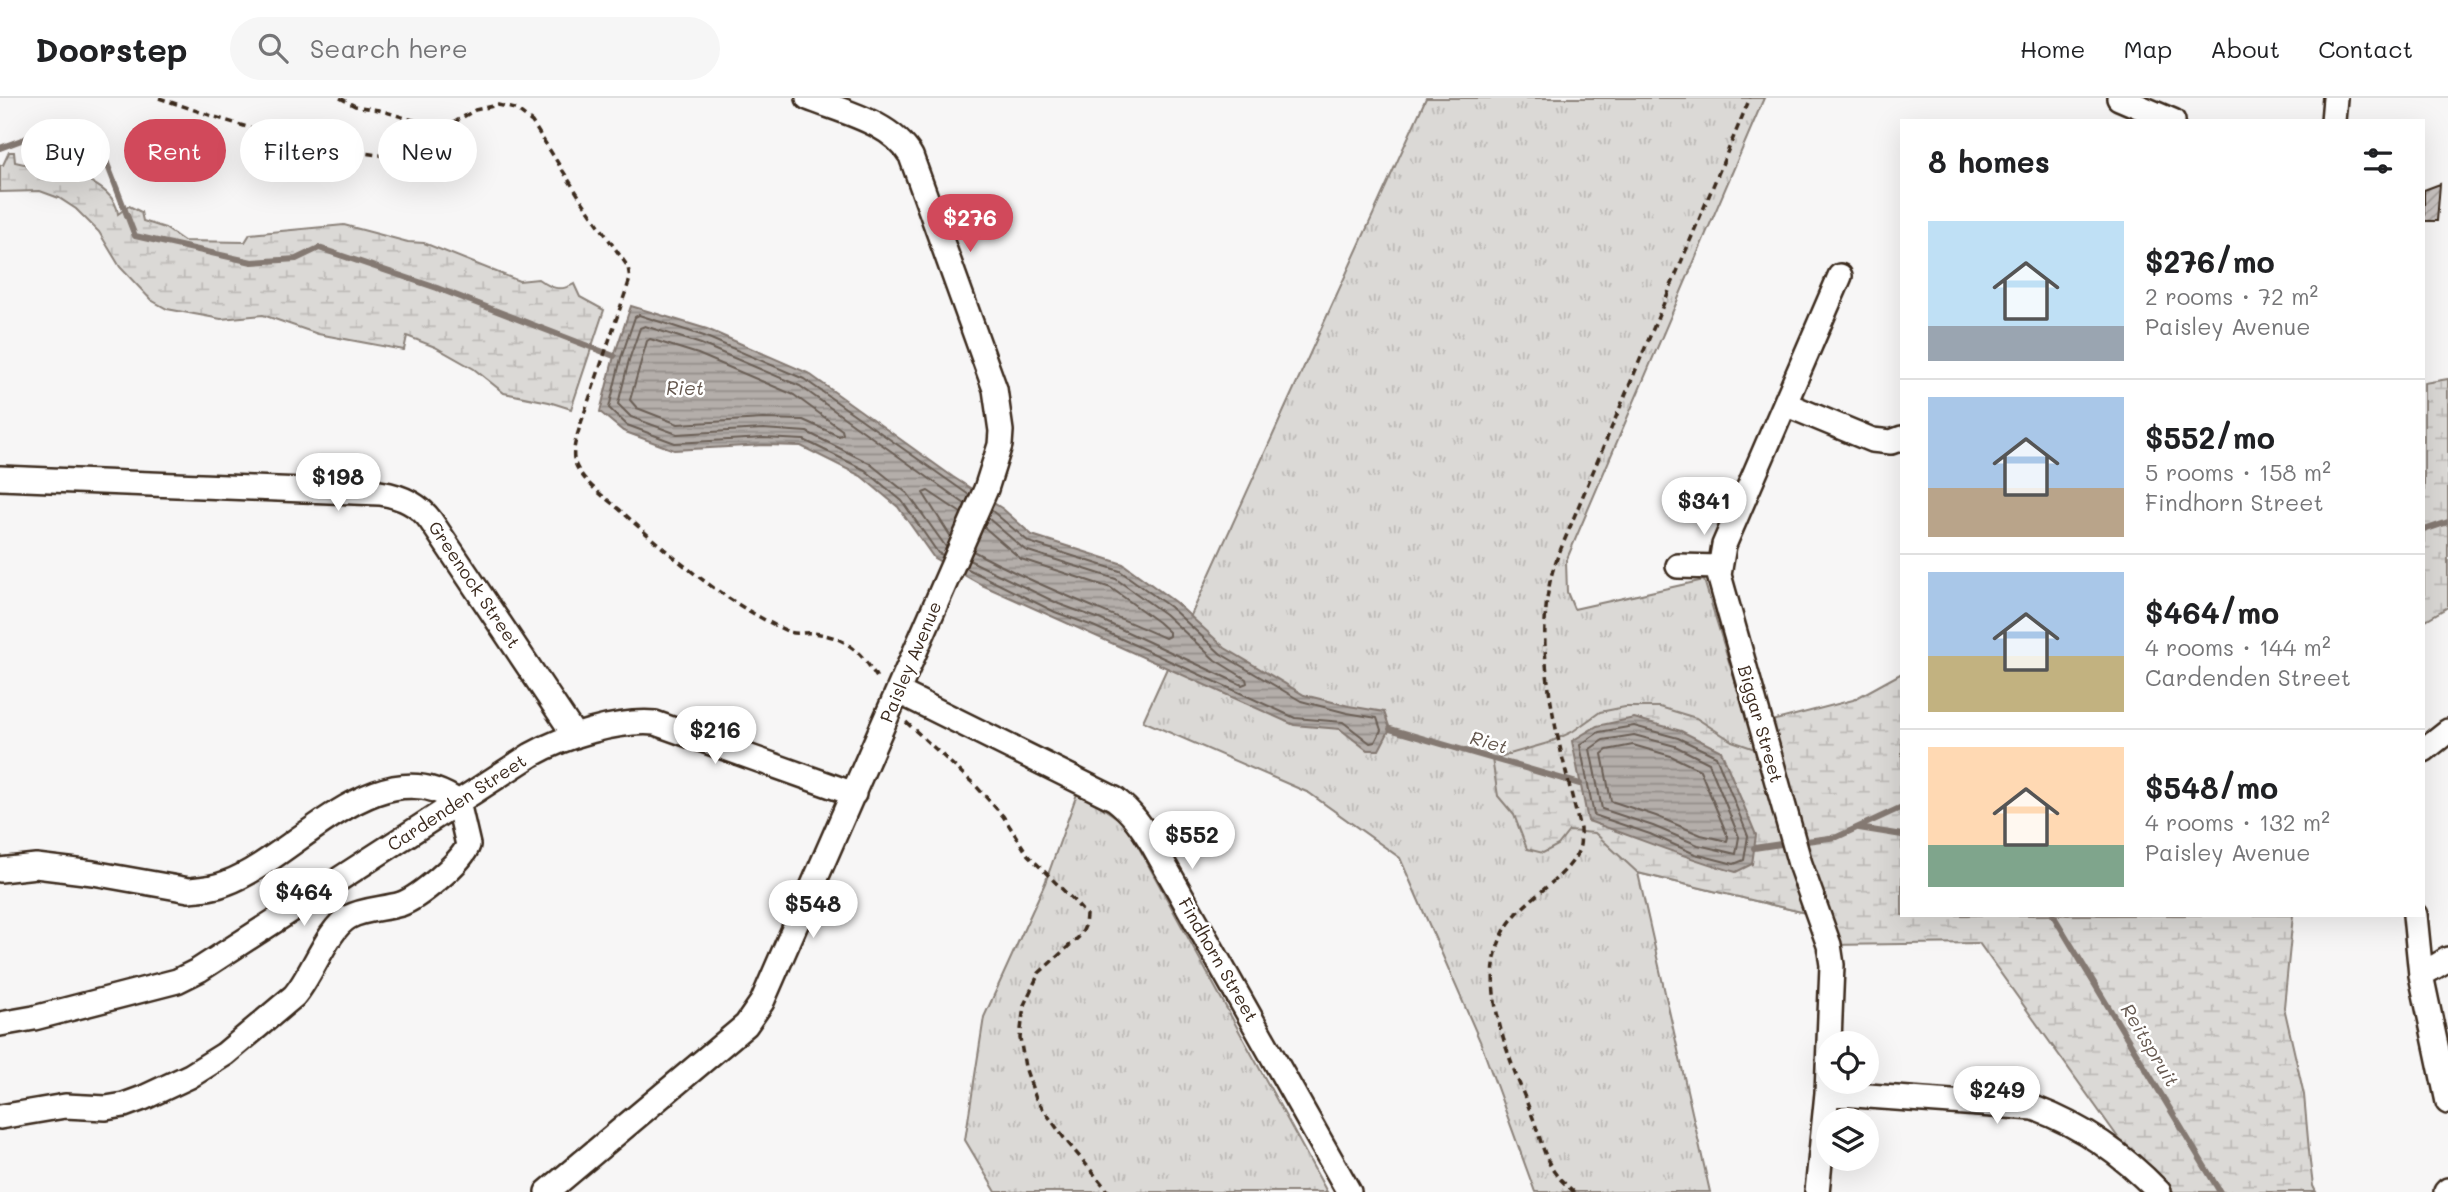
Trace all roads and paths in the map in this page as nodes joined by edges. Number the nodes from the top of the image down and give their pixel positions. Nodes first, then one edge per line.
1 (159, 98) edge
2 (340, 98) edge
3 (808, 98) edge
4 (849, 98) edge
5 (1750, 98) edge
6 (2119, 98) edge
7 (2335, 98) edge
8 (409, 119) edge
9 (460, 119) edge
10 (863, 119) junction
11 (2168, 119) edge
12 (2333, 119) edge
13 (378, 155) edge
14 (1840, 276) dead end
15 (1786, 404) junction
16 (1900, 439) edge
17 (0, 478) edge
18 (1678, 566) dead end
19 (1720, 567) junction
20 (896, 698) junction
21 (2448, 731) edge
22 (575, 736) junction
23 (2425, 749) edge
24 (854, 794) junction
25 (458, 803) junction
26 (0, 870) edge
27 (2415, 917) edge
28 (2448, 959) edge
29 (2421, 975) junction
30 (0, 1024) edge
31 (1828, 1031) edge
32 (1827, 1094) edge
33 (1841, 1094) edge
34 (2448, 1102) edge
35 (0, 1117) edge
36 (547, 1192) edge
37 (1109, 1192) edge
38 (1349, 1192) edge
39 (1574, 1192) edge
40 (1817, 1192) edge
41 (2159, 1192) edge

1 - 13 path
2 - 8 path
3 - 10 street, Paisley Avenue
4 - 10 street
5 - 39 path
6 - 11 street
7 - 12 street
9 - 20 path
10 - 20 street, Paisley Avenue
14 - 15 street, Biggar Street
15 - 16 street
15 - 19 street, Biggar Street
17 - 22 street, Greenock Street
18 - 19 street
19 - 31 street, Biggar Street
20 - 24 street, Paisley Avenue
20 - 37 path
20 - 38 street, Findhorn Street
21 - 23 street
22 - 24 street
22 - 25 street, Cardenden Street
24 - 36 street, Paisley Avenue
25 - 26 street
25 - 30 street, Cardenden Street
25 - 35 street
27 - 29 street
28 - 29 street
29 - 34 street
32 - 40 street, Biggar Street
33 - 41 street

